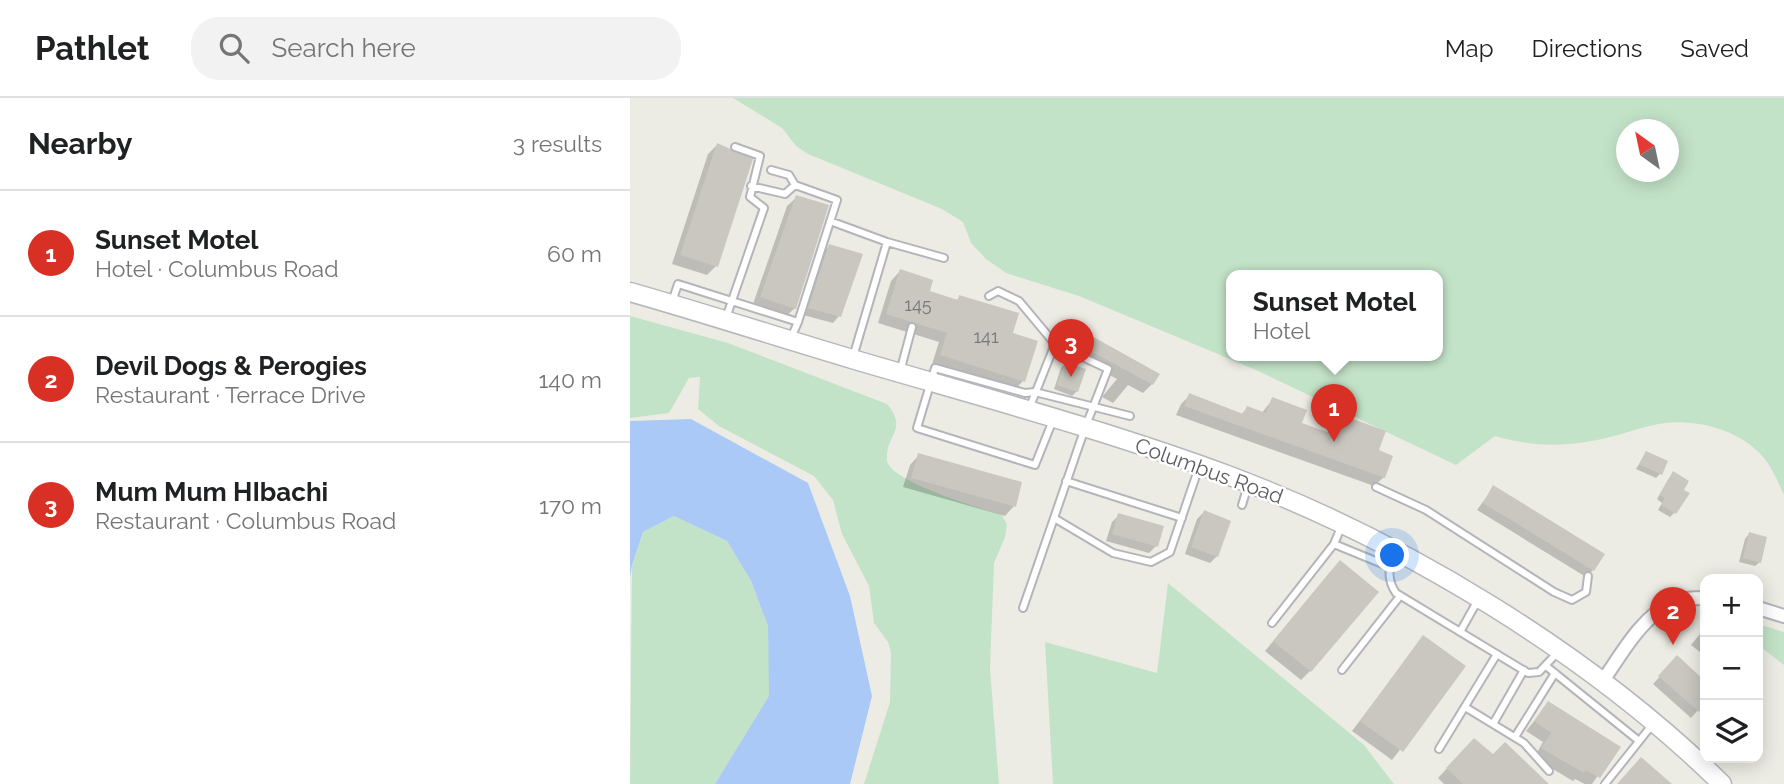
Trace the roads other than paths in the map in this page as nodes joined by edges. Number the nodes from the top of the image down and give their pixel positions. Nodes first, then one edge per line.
1 (735, 147) dead end
2 (771, 170) dead end
3 (795, 185) junction
4 (751, 186) junction
5 (830, 221) junction
6 (887, 242) junction
7 (944, 258) dead end
8 (630, 292) edge
9 (989, 296) dead end
10 (732, 301) junction
11 (671, 304) junction
12 (726, 320) junction
13 (798, 322) junction
14 (912, 327) dead end
15 (790, 340) junction
16 (1055, 344) junction
17 (853, 359) junction
18 (901, 372) junction
19 (930, 381) junction
20 (1035, 392) junction
21 (1093, 407) junction
22 (1028, 411) junction
23 (1130, 416) dead end
24 (1054, 418) junction
25 (1085, 428) junction
26 (1199, 466) junction
27 (1066, 481) junction
28 (1249, 484) junction
29 (1376, 487) dead end
30 (1242, 505) dead end
31 (1182, 517) junction
32 (1054, 518) junction
33 (1342, 524) junction
34 (1334, 544) junction
35 (1391, 558) junction
36 (1588, 576) dead end
37 (1400, 596) junction
38 (1479, 599) junction
39 (1700, 599) edge
40 (1023, 608) dead end
41 (1763, 610) edge
42 (1784, 616) edge
43 (1272, 622) dead end
44 (1460, 632) junction
45 (1559, 652) junction
46 (1497, 654) junction
47 (1546, 666) junction
48 (1342, 670) dead end
49 (1524, 670) junction
50 (1555, 673) junction
51 (1602, 682) junction
52 (1465, 707) junction
53 (1653, 723) junction
54 (1493, 724) junction
55 (1515, 737) junction
56 (1639, 741) junction
57 (1439, 749) dead end
58 (1549, 771) dead end
59 (1605, 784) edge
60 (1722, 784) edge

1 - 4 lane
2 - 3 lane
3 - 4 lane
3 - 5 lane
4 - 10 lane
5 - 6 lane
5 - 13 lane
6 - 7 lane
6 - 17 lane
8 - 11 main road, Columbus Road
9 - 16 lane
10 - 11 lane
10 - 12 lane
10 - 13 lane
11 - 12 main road, Columbus Road
12 - 15 main road, Columbus Road
13 - 15 lane
14 - 18 lane
15 - 17 main road, Columbus Road
16 - 20 lane
16 - 21 lane
17 - 18 main road, Columbus Road
18 - 19 main road, Columbus Road
19 - 20 lane
19 - 22 main road, Columbus Road
19 - 24 lane
20 - 21 lane
20 - 22 lane
21 - 23 lane
21 - 25 lane
22 - 24 main road, Columbus Road
24 - 25 main road, Columbus Road
25 - 26 main road, Columbus Road
25 - 27 lane
26 - 28 main road, Columbus Road
26 - 31 lane
27 - 31 lane
27 - 32 lane
28 - 30 lane
28 - 33 main road, Columbus Road
29 - 36 lane
31 - 32 lane
32 - 40 lane
33 - 34 lane
33 - 35 main road, Columbus Road
34 - 35 lane
34 - 43 lane
35 - 37 lane
35 - 38 main road, Columbus Road
37 - 44 lane
37 - 48 lane
38 - 44 lane
38 - 45 main road, Columbus Road
39 - 51 street
41 - 42 street
44 - 46 lane
45 - 47 lane
45 - 51 main road, Columbus Road
46 - 49 lane
46 - 52 lane
47 - 49 lane
47 - 50 lane
49 - 54 lane
50 - 55 lane
50 - 56 lane
51 - 53 main road, Columbus Road
52 - 54 lane
52 - 57 lane
53 - 56 lane
53 - 60 main road, Columbus Road
54 - 55 lane
55 - 58 lane
56 - 59 lane

